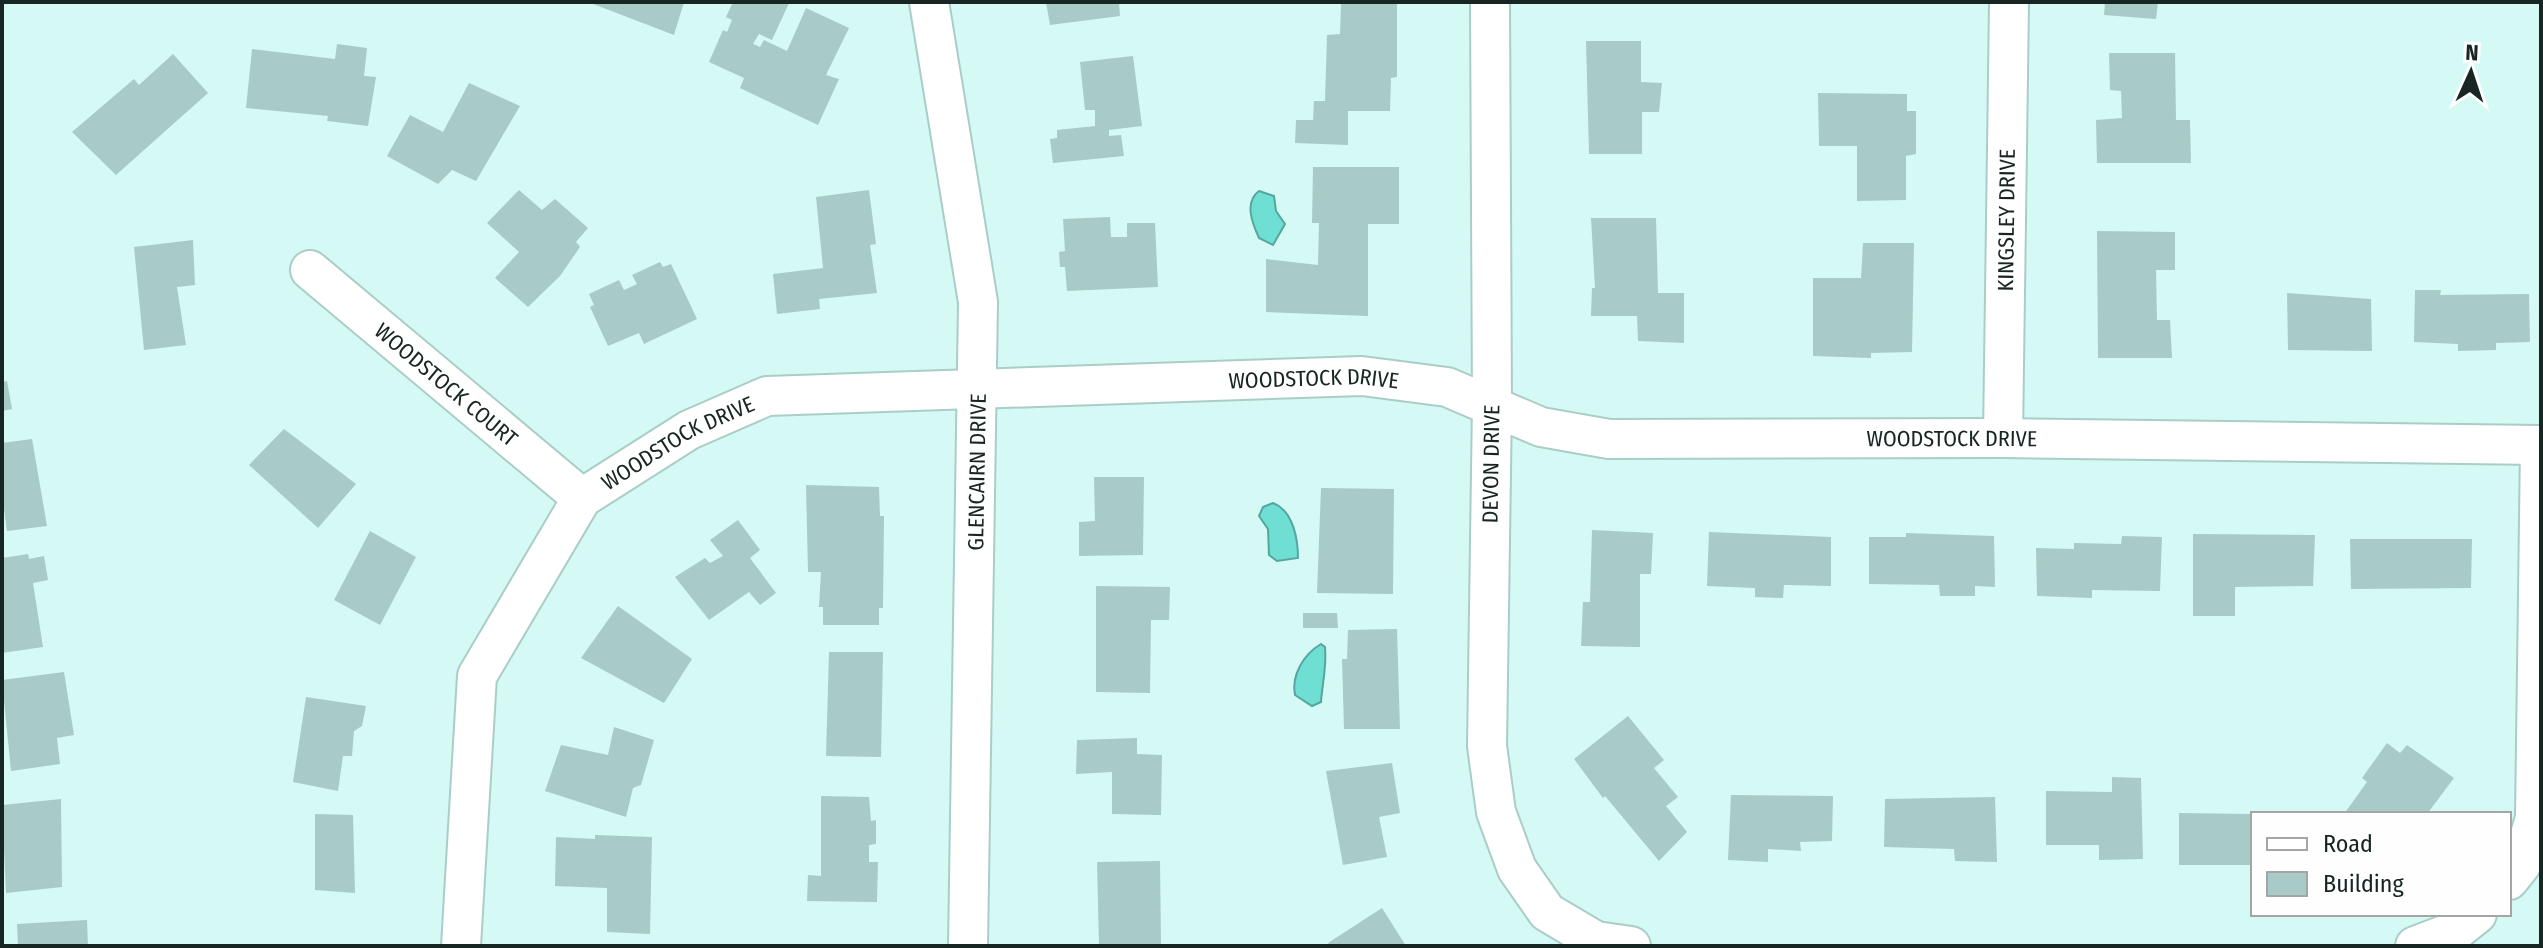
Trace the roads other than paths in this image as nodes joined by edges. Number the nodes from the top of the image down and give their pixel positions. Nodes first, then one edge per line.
1 (929, 2) edge
2 (1490, 2) edge
3 (2009, 2) edge
4 (310, 270) dead end
5 (979, 390) junction
6 (1492, 404) junction
7 (2003, 438) junction
8 (2540, 445) edge
9 (582, 498) junction
10 (2511, 878) edge
11 (2474, 916) edge
12 (461, 946) edge
13 (968, 946) edge
14 (1631, 946) edge
15 (2415, 946) edge

1 - 5 street, GLENCAIRN DRIVE
2 - 6 street, DEVON DRIVE
3 - 7 street, KINGSLEY DRIVE
4 - 9 street, WOODSTOCK COURT
5 - 6 street, WOODSTOCK DRIVE
5 - 9 street, WOODSTOCK DRIVE
5 - 13 street, GLENCAIRN DRIVE
6 - 7 street, WOODSTOCK DRIVE
6 - 14 street, DEVON DRIVE
7 - 8 street, WOODSTOCK DRIVE
8 - 10 street
9 - 12 street, WOODSTOCK DRIVE
11 - 15 street

